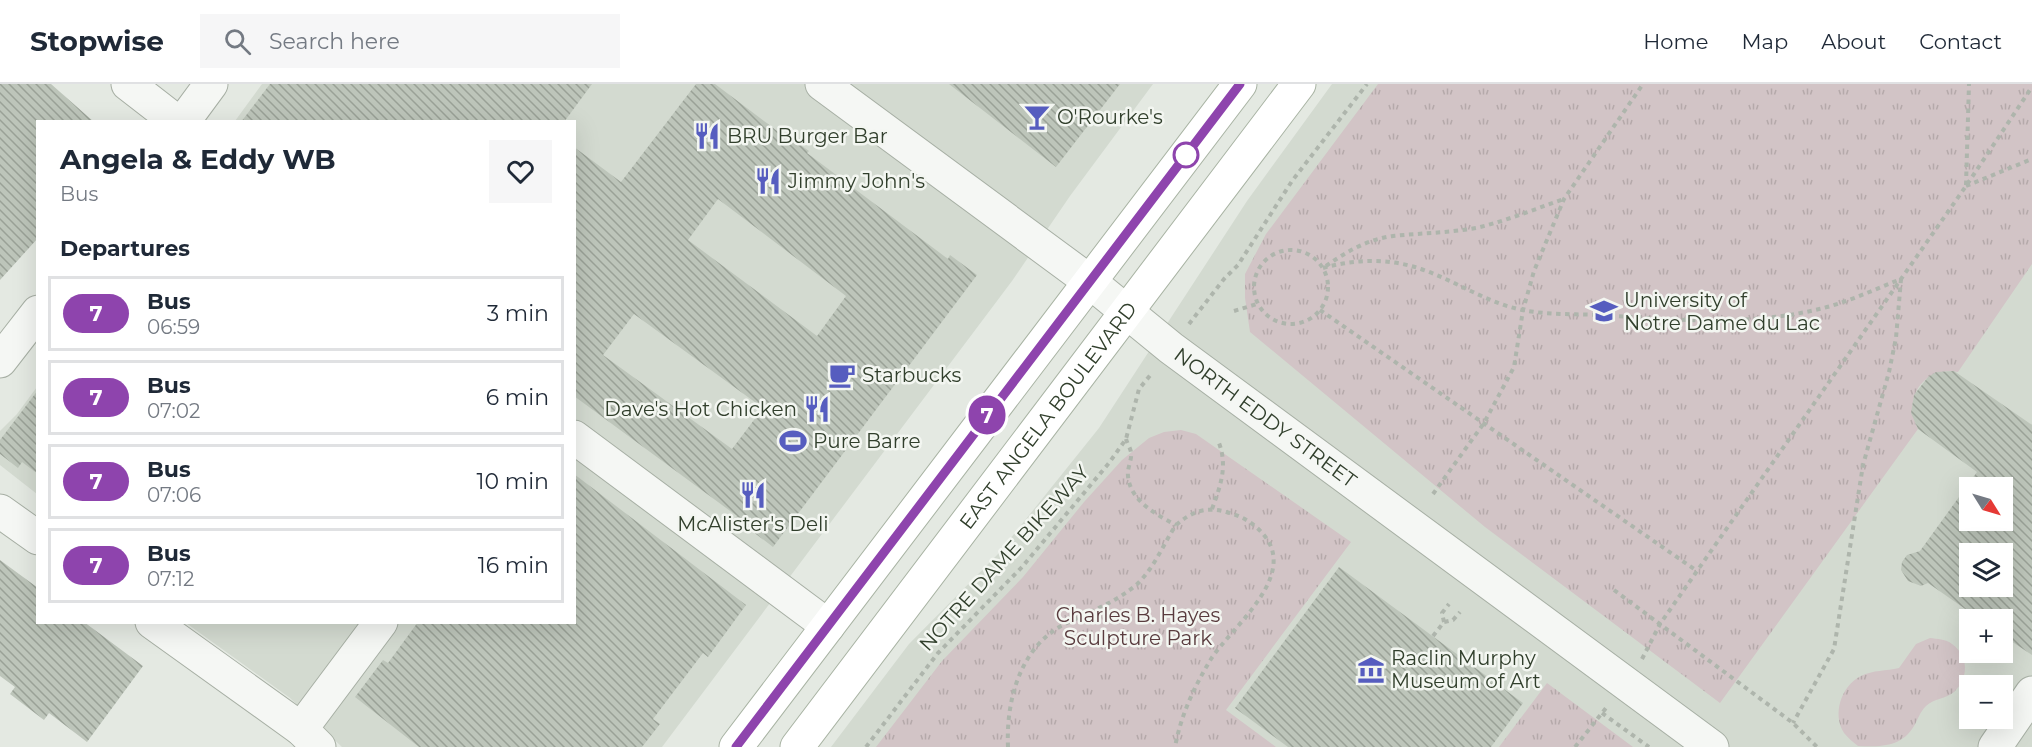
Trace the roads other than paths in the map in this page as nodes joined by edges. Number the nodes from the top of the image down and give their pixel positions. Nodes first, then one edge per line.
1 (128, 84) edge
2 (211, 84) edge
3 (822, 84) edge
4 (1240, 84) edge
5 (1299, 84) edge
6 (174, 120) edge
7 (184, 120) edge
8 (1089, 281) junction
9 (1128, 313) junction
10 (36, 315) edge
11 (0, 361) edge
12 (576, 438) edge
13 (0, 511) edge
14 (36, 537) edge
15 (156, 624) edge
16 (380, 624) edge
17 (828, 626) junction
18 (2032, 693) edge
19 (310, 738) edge
20 (736, 747) edge
21 (797, 747) edge
22 (1712, 747) edge
23 (1995, 747) edge

1 - 6 street
2 - 7 street
3 - 8 street, NORTH EDDY STREET
4 - 8 main road
5 - 9 main road, EAST ANGELA BOULEVARD
8 - 9 street, NORTH EDDY STREET
8 - 17 main road
9 - 21 main road, EAST ANGELA BOULEVARD
9 - 22 street, NORTH EDDY STREET
10 - 11 street
12 - 17 street
13 - 14 street
15 - 19 street
16 - 19 street
17 - 20 main road
18 - 23 street

